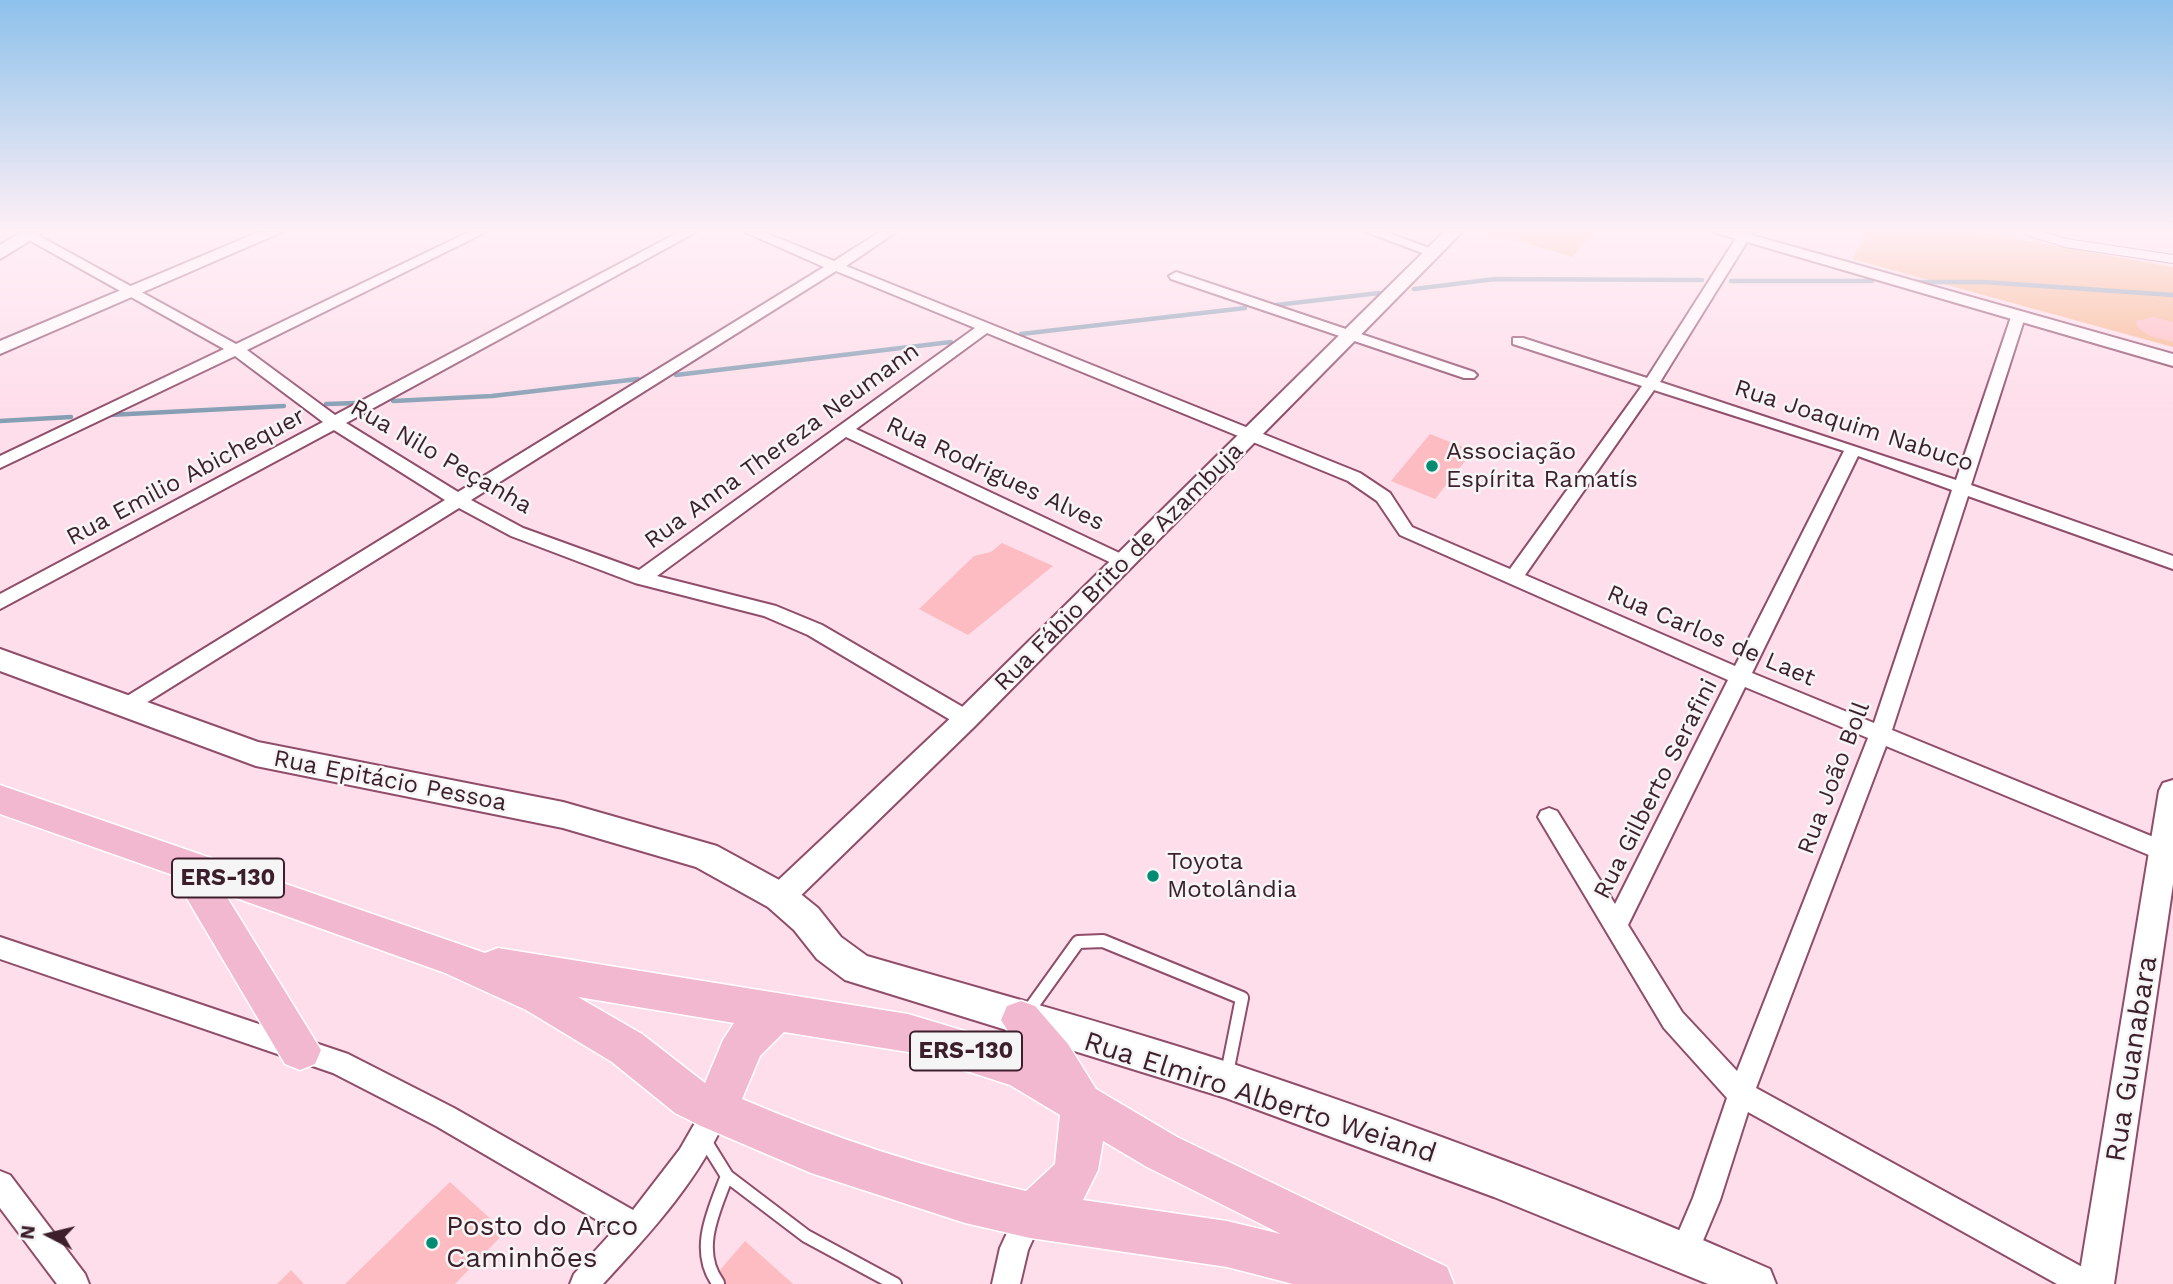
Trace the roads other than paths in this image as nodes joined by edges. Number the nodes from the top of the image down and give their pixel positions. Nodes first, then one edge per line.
1 (125, 292) edge
2 (137, 292) edge
3 (357, 292) edge
4 (579, 292) edge
5 (793, 292) edge
6 (898, 292) edge
7 (1224, 292) edge
8 (1394, 292) edge
9 (1709, 292) edge
10 (1935, 292) edge
11 (130, 295) junction
12 (2018, 317) junction
13 (985, 328) junction
14 (1350, 335) junction
15 (1518, 341) dead end
16 (0, 348) edge
17 (237, 350) junction
18 (2173, 359) edge
19 (1469, 375) dead end
20 (1650, 385) junction
21 (335, 423) junction
22 (845, 430) junction
23 (1250, 437) junction
24 (1853, 449) junction
25 (0, 463) edge
26 (1964, 487) junction
27 (458, 500) junction
28 (1124, 562) junction
29 (2173, 563) edge
30 (641, 578) junction
31 (1513, 578) junction
32 (0, 602) edge
33 (0, 660) edge
34 (1741, 677) junction
35 (126, 706) junction
36 (966, 719) junction
37 (1881, 732) junction
38 (2173, 791) edge
39 (0, 799) edge
40 (1549, 817) dead end
41 (2169, 854) edge
42 (185, 863) junction
43 (780, 897) junction
44 (1616, 926) junction
45 (0, 948) edge
46 (456, 959) junction
47 (780, 1013) junction
48 (1021, 1020) junction
49 (300, 1050) junction
50 (1226, 1080) junction
51 (1741, 1094) junction
52 (1080, 1102) junction
53 (710, 1124) junction
54 (727, 1176) junction
55 (0, 1185) edge
56 (1030, 1215) junction
57 (636, 1227) junction
58 (1684, 1252) junction
59 (718, 1283) edge
60 (75, 1284) edge
61 (584, 1284) edge
62 (895, 1284) edge
63 (1006, 1284) edge
64 (1385, 1284) edge
65 (1430, 1284) edge
66 (1755, 1284) edge
67 (2085, 1284) edge
68 (2096, 1284) edge

1 - 11 street, Rua Nilo Peçanha
2 - 11 street
3 - 17 street
4 - 21 street, Rua Emilio Abichequer
5 - 27 street
6 - 13 street, Rua Carlos de Laet
7 - 14 street
8 - 14 street, Rua Fábio Brito de Azambuja
9 - 20 street
10 - 12 street
11 - 16 street
11 - 17 street, Rua Nilo Peçanha
12 - 18 street
12 - 26 street, Rua João Boll
13 - 22 street, Rua Anna Thereza Neumann
13 - 23 street, Rua Carlos de Laet
14 - 19 street
14 - 23 street, Rua Fábio Brito de Azambuja
15 - 20 street, Rua Joaquim Nabuco
17 - 21 street, Rua Nilo Peçanha
17 - 25 street
20 - 24 street, Rua Joaquim Nabuco
20 - 31 street
21 - 27 street, Rua Nilo Peçanha
21 - 32 street, Rua Emilio Abichequer
22 - 28 street, Rua Rodrigues Alves
22 - 30 street, Rua Anna Thereza Neumann
23 - 28 street, Rua Fábio Brito de Azambuja
23 - 31 street, Rua Carlos de Laet
24 - 26 street, Rua Joaquim Nabuco
24 - 34 street, Rua Gilberto Serafini
26 - 29 street, Rua Joaquim Nabuco
26 - 37 street, Rua João Boll
27 - 30 street, Rua Nilo Peçanha
27 - 35 street
28 - 36 street, Rua Fábio Brito de Azambuja
30 - 36 street, Rua Nilo Peçanha
31 - 34 street, Rua Carlos de Laet
33 - 35 main road, Rua Epitácio Pessoa
34 - 37 street, Rua Carlos de Laet
34 - 44 street, Rua Gilberto Serafini
35 - 43 main road, Rua Epitácio Pessoa
36 - 43 street, Rua Fábio Brito de Azambuja
37 - 41 street, Rua Carlos de Laet
37 - 51 street, Rua João Boll
38 - 41 street, Rua Guanabara
39 - 42 main road, ERS-130
40 - 44 street
41 - 68 street, Rua Guanabara
42 - 46 main road, ERS-130
42 - 49 main road
43 - 48 main road, Rua Elmiro Alberto Weiand
44 - 51 street
45 - 49 street
46 - 47 main road, ERS-130
46 - 53 main road, ERS-130
47 - 52 main road, ERS-130
47 - 53 main road
48 - 50 main road, Rua Elmiro Alberto Weiand
48 - 50 lane
48 - 52 main road
49 - 57 street
50 - 58 main road, Rua Elmiro Alberto Weiand
51 - 58 street, Rua João Boll
51 - 67 street
52 - 56 main road
52 - 65 main road, ERS-130
53 - 54 lane
53 - 56 main road, ERS-130
53 - 57 street
54 - 59 lane
54 - 62 lane
55 - 60 street
56 - 63 street
56 - 64 main road, ERS-130
57 - 61 street
58 - 66 main road, Rua Elmiro Alberto Weiand

